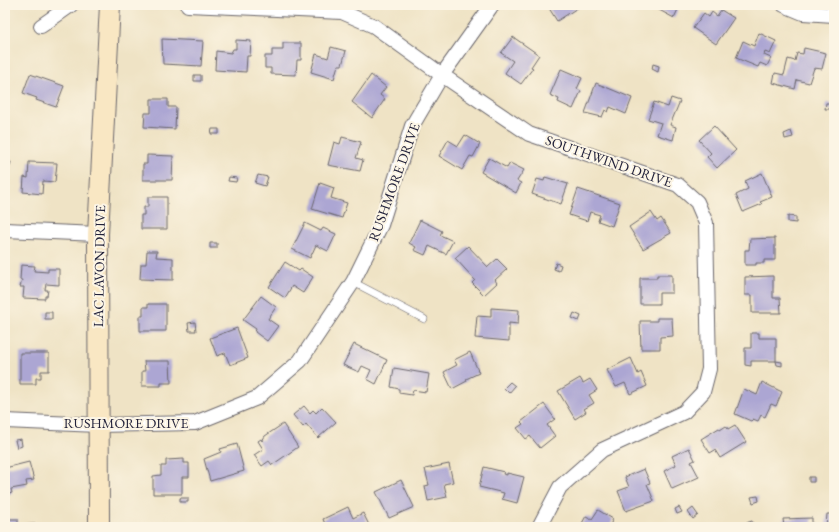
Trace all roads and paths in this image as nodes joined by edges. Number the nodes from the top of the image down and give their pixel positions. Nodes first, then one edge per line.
1 (71, 5) edge
2 (110, 5) edge
3 (188, 5) edge
4 (492, 5) edge
5 (784, 5) edge
6 (834, 15) edge
7 (41, 26) dead end
8 (442, 75) junction
9 (5, 230) edge
10 (98, 234) junction
11 (353, 282) junction
12 (424, 319) dead end
13 (5, 422) edge
14 (98, 425) junction
15 (98, 527) edge
16 (539, 527) edge

1 - 7 street
2 - 10 street, LAC LAVON DRIVE
3 - 8 street, SOUTHWIND DRIVE
4 - 8 street, RUSHMORE DRIVE
5 - 6 street
8 - 11 street, RUSHMORE DRIVE
8 - 16 street, SOUTHWIND DRIVE
9 - 10 street
10 - 14 street, LAC LAVON DRIVE
11 - 12 lane
11 - 14 street, RUSHMORE DRIVE
13 - 14 street, RUSHMORE DRIVE
14 - 15 street, LAC LAVON DRIVE

